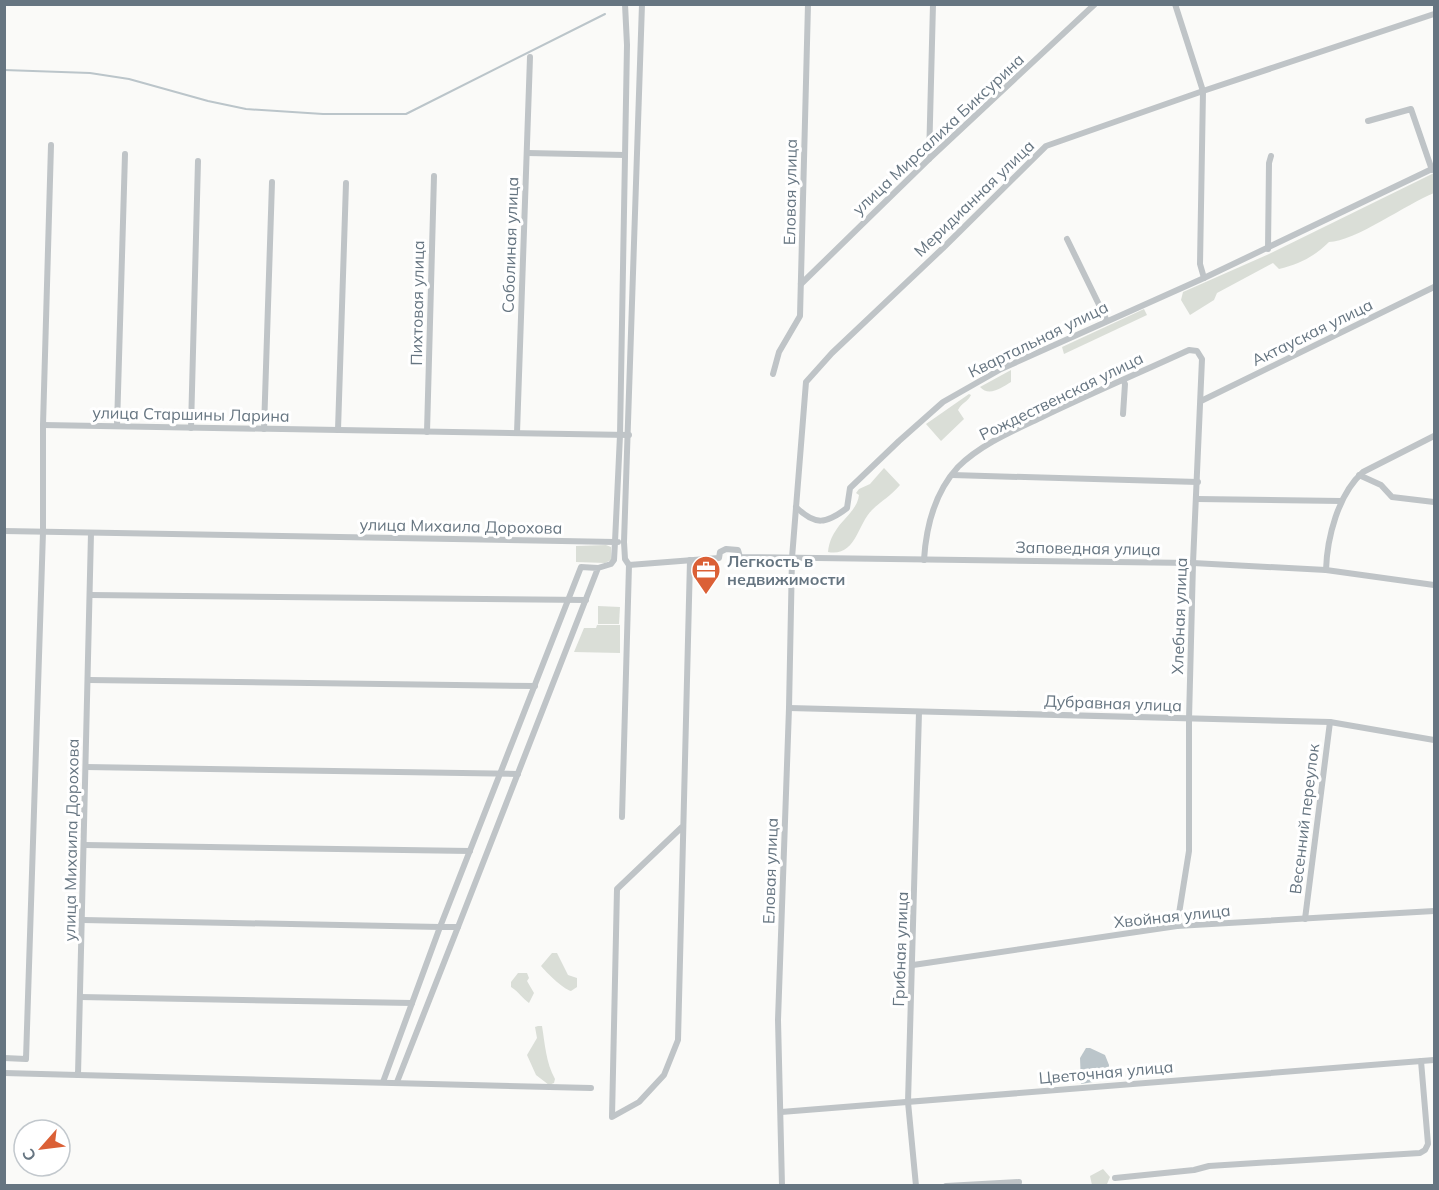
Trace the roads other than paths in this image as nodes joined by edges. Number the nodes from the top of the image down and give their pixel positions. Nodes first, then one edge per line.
1 (625, 4) edge
2 (642, 4) edge
3 (808, 4) edge
4 (933, 4) edge
5 (1095, 4) edge
6 (1174, 4) edge
7 (626, 14) junction
8 (1434, 14) edge
9 (641, 15) junction
10 (530, 57) dead end
11 (1203, 91) junction
12 (1368, 121) dead end
13 (51, 145) dead end
14 (527, 153) junction
15 (125, 154) dead end
16 (625, 155) junction
17 (1271, 156) dead end
18 (929, 159) junction
19 (198, 161) dead end
20 (1433, 169) edge
21 (434, 176) dead end
22 (272, 182) dead end
23 (346, 183) dead end
24 (1067, 239) dead end
25 (1268, 249) junction
26 (1204, 278) junction
27 (801, 284) junction
28 (1434, 287) edge
29 (1107, 321) junction
30 (1189, 350) joint
31 (774, 374) dead end
32 (1123, 380) junction
33 (1201, 401) junction
34 (1123, 414) dead end
35 (43, 425) junction
36 (117, 426) junction
37 (191, 428) junction
38 (264, 429) junction
39 (338, 430) junction
40 (428, 432) junction
41 (517, 433) junction
42 (620, 435) junction
43 (629, 435) junction
44 (1434, 436) edge
45 (952, 475) junction
46 (1359, 475) junction
47 (1198, 482) junction
48 (1197, 499) junction
49 (1341, 501) junction
50 (1434, 502) edge
51 (796, 507) junction
52 (4, 531) edge
53 (43, 532) junction
54 (91, 533) junction
55 (615, 542) junction
56 (624, 542) junction
57 (792, 558) junction
58 (690, 560) junction
59 (924, 560) junction
60 (1194, 564) junction
61 (629, 565) junction
62 (598, 568) junction
63 (1326, 570) junction
64 (1434, 585) edge
65 (90, 594) junction
66 (568, 600) junction
67 (586, 600) junction
68 (89, 680) junction
69 (535, 686) junction
70 (789, 708) junction
71 (919, 712) junction
72 (1189, 719) junction
73 (1330, 722) junction
74 (1434, 740) edge
75 (86, 767) junction
76 (501, 773) junction
77 (518, 774) junction
78 (622, 817) dead end
79 (682, 827) junction
80 (84, 845) junction
81 (470, 851) junction
82 (1434, 906) edge
83 (1434, 911) edge
84 (1305, 919) junction
85 (83, 920) junction
86 (1177, 926) junction
87 (440, 927) junction
88 (458, 927) junction
89 (914, 965) junction
90 (80, 997) junction
91 (412, 1003) junction
92 (4, 1058) edge
93 (1434, 1060) edge
94 (1421, 1061) junction
95 (4, 1073) edge
96 (78, 1075) junction
97 (383, 1082) junction
98 (397, 1082) junction
99 (591, 1088) dead end
100 (908, 1102) junction
101 (781, 1112) junction
102 (1115, 1178) dead end
103 (1019, 1182) dead end
104 (782, 1185) edge
105 (916, 1185) edge
106 (946, 1185) edge

1 - 7 street
2 - 9 street
3 - 27 street, Еловая улица
4 - 18 street
5 - 18 street, улица Мирсалиха Биксурина
6 - 11 street
7 - 9 street
7 - 16 street
8 - 11 street, Меридианная улица
9 - 43 street
10 - 14 street, Соболиная улица
11 - 26 street
11 - 51 street, Меридианная улица
12 - 20 street
13 - 35 street
14 - 16 street
14 - 41 street, Соболиная улица
15 - 36 street
16 - 42 street
17 - 25 street
18 - 27 street, улица Мирсалиха Биксурина
19 - 37 street
20 - 25 street
21 - 40 street, Пихтовая улица
22 - 38 street
23 - 39 street
24 - 29 street
25 - 26 street
26 - 29 street, Квартальная улица
27 - 31 street, Еловая улица
28 - 33 street, Актауская улица
29 - 51 street, Квартальная улица
30 - 32 street, Рождественская улица
30 - 33 street, Хлебная улица
32 - 34 street
32 - 45 street, Рождественская улица
33 - 47 street, Хлебная улица
35 - 36 street, улица Старшины Ларина
35 - 53 street
36 - 37 street, улица Старшины Ларина
37 - 38 street, улица Старшины Ларина
38 - 39 street, улица Старшины Ларина
39 - 40 street, улица Старшины Ларина
40 - 41 street, улица Старшины Ларина
41 - 42 street, улица Старшины Ларина
42 - 43 street, улица Старшины Ларина
42 - 55 street
43 - 56 street
44 - 46 street
45 - 47 street
45 - 59 street, Рождественская улица
46 - 49 street
46 - 50 street
47 - 48 street, Хлебная улица
48 - 49 street
48 - 60 street, Хлебная улица
49 - 63 street
51 - 57 street, Меридианная улица
52 - 53 street, улица Михаила Дорохова
53 - 54 street, улица Михаила Дорохова
53 - 92 street
54 - 55 street, улица Михаила Дорохова
54 - 65 street, улица Михаила Дорохова
55 - 56 street, улица Михаила Дорохова
55 - 62 street
56 - 61 street
57 - 58 street, Заповедная улица
57 - 59 street, Заповедная улица
57 - 70 street, Еловая улица
58 - 61 street
58 - 79 street
59 - 60 street, Заповедная улица
60 - 63 street, Заповедная улица
60 - 72 street, Хлебная улица
61 - 78 street
62 - 66 street
62 - 67 street
63 - 64 street, Заповедная улица
65 - 66 street
65 - 68 street, улица Михаила Дорохова
66 - 67 street
66 - 69 street
67 - 77 street
68 - 69 street
68 - 75 street, улица Михаила Дорохова
69 - 76 street
70 - 71 street, Дубравная улица
70 - 101 street, Еловая улица
71 - 72 street, Дубравная улица
71 - 89 street, Грибная улица
72 - 73 street, Дубравная улица
72 - 86 street, Хлебная улица
73 - 74 street, Дубравная улица
73 - 84 street, Весенний переулок
75 - 76 street
75 - 80 street, улица Михаила Дорохова
76 - 77 street
76 - 81 street
77 - 88 street
79 - 79 street
80 - 81 street
80 - 85 street, улица Михаила Дорохова
81 - 87 street
82 - 83 street
83 - 84 street, Хвойная улица
84 - 86 street, Хвойная улица
85 - 87 street
85 - 90 street, улица Михаила Дорохова
86 - 89 street, Хвойная улица
87 - 88 street
87 - 91 street
88 - 98 street
89 - 100 street, Грибная улица
90 - 91 street
90 - 96 street, улица Михаила Дорохова
91 - 97 street
93 - 94 street, Цветочная улица
94 - 100 street, Цветочная улица
94 - 102 street
95 - 96 street
96 - 97 street
97 - 98 street
98 - 99 street
100 - 101 street, Цветочная улица
100 - 105 street, Грибная улица
101 - 104 street, Еловая улица
103 - 106 street

